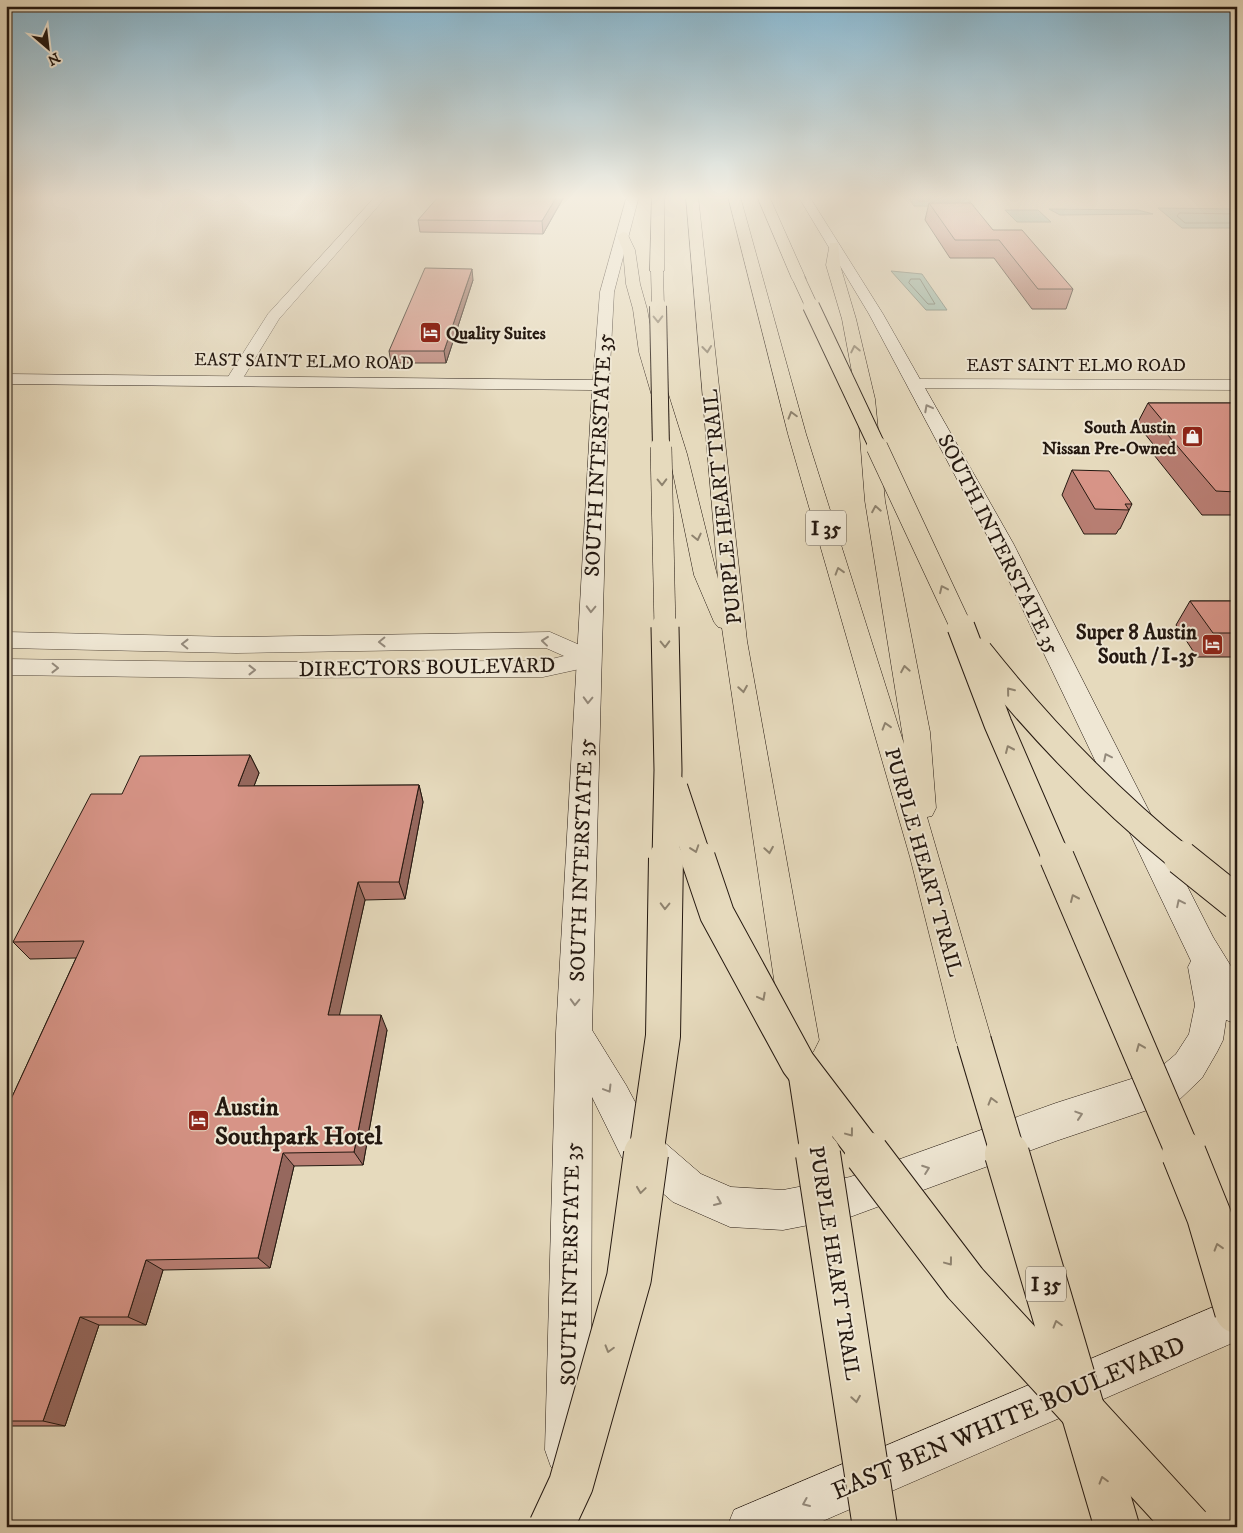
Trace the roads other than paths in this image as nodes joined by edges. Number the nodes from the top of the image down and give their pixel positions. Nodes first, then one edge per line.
1 (317, 268) edge
2 (614, 268) edge
3 (631, 268) edge
4 (657, 268) edge
5 (699, 268) edge
6 (753, 268) edge
7 (795, 268) edge
8 (834, 268) edge
9 (847, 268) edge
10 (6, 379) edge
11 (234, 380) junction
12 (915, 384) junction
13 (601, 385) junction
14 (1237, 385) edge
15 (964, 634) junction
16 (6, 640) edge
17 (735, 641) junction
18 (236, 645) junction
19 (589, 659) junction
20 (6, 667) edge
21 (224, 670) junction
22 (668, 770) junction
23 (925, 857) junction
24 (1237, 903) edge
25 (1201, 947) junction
26 (1237, 1008) edge
27 (574, 1033) junction
28 (1237, 1311) edge
29 (1237, 1319) edge
30 (551, 1527) edge
31 (567, 1527) edge
32 (751, 1527) edge
33 (875, 1527) edge
34 (1117, 1527) edge
35 (1189, 1527) edge

1 - 11 main road
2 - 13 main road, SOUTH INTERSTATE 35
3 -> 17 highway
4 -> 22 highway, bridge
5 -> 17 highway, PURPLE HEART TRAIL
23 -> 6 highway, PURPLE HEART TRAIL / I 35
15 -> 7 highway, bridge
23 -> 8 highway
9 - 12 main road, SOUTH INTERSTATE 35
10 - 11 main road, EAST SAINT ELMO ROAD
11 - 13 main road, EAST SAINT ELMO ROAD
12 - 14 main road, EAST SAINT ELMO ROAD
25 -> 12 main road, SOUTH INTERSTATE 35
13 -> 19 main road, SOUTH INTERSTATE 35
24 -> 15 highway, bridge
28 -> 15 highway, bridge
18 -> 16 main road, DIRECTORS BOULEVARD
17 -> 33 highway, PURPLE HEART TRAIL, bridge
19 -> 18 main road, DIRECTORS BOULEVARD
18 - 21 main road
21 -> 19 main road, DIRECTORS BOULEVARD
19 -> 27 main road, SOUTH INTERSTATE 35
20 -> 21 main road, DIRECTORS BOULEVARD
22 -> 30 highway, bridge
22 -> 35 highway, bridge
34 -> 23 highway, PURPLE HEART TRAIL / I 35, bridge
25 - 26 main road, SOUTH INTERSTATE 35
27 -> 25 main road
27 - 31 main road, SOUTH INTERSTATE 35
29 -> 32 main road, EAST BEN WHITE BOULEVARD

